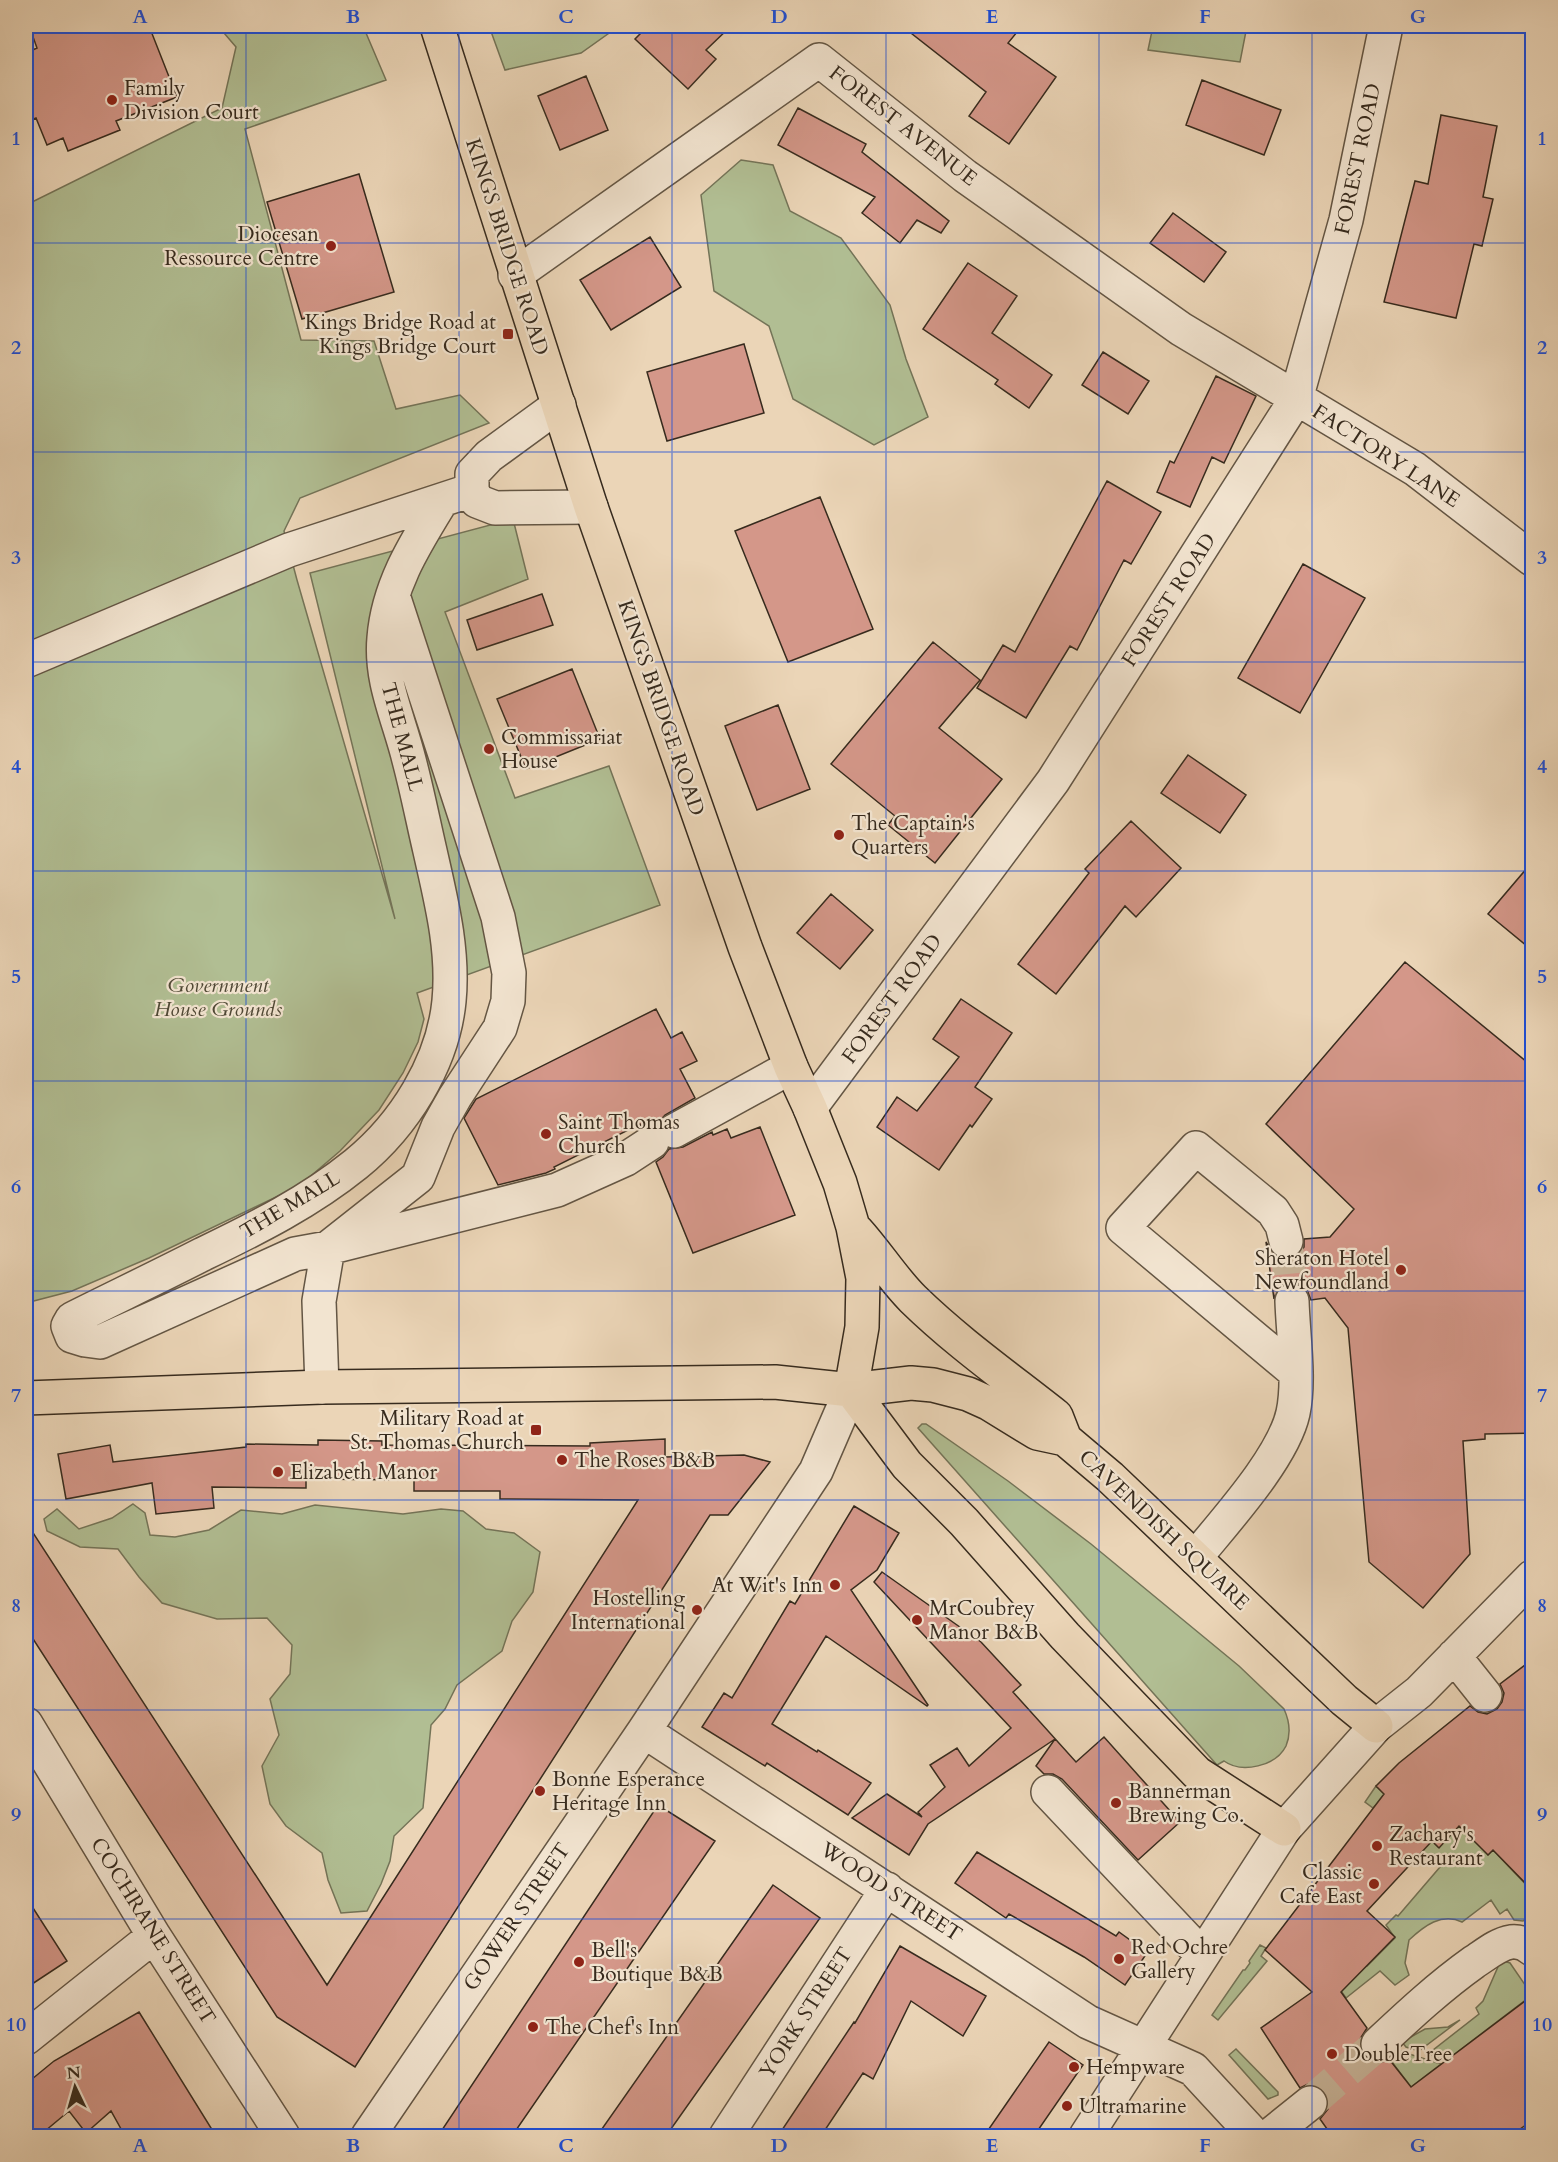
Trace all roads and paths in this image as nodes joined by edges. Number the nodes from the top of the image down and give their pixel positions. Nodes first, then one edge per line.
1 (437, 26) edge
2 (1386, 26) edge
3 (515, 275) junction
4 (1296, 399) junction
5 (559, 405) junction
6 (472, 490) junction
7 (442, 500) junction
8 (591, 507) junction
9 (1533, 560) edge
10 (392, 592) junction
11 (26, 662) edge
12 (791, 1067) junction
13 (810, 1108) junction
14 (853, 1227) junction
15 (1286, 1241) tunnel mouth
16 (328, 1248) junction
17 (1292, 1301) tunnel mouth
18 (1295, 1372) junction
19 (322, 1387) junction
20 (851, 1390) junction
21 (26, 1398) edge
22 (1065, 1439) junction
23 (1196, 1558) junction
24 (1533, 1577) edge
25 (1447, 1663) junction
26 (1477, 1701) dead end
27 (26, 1724) edge
28 (1376, 1726) junction
29 (644, 1731) junction
30 (1048, 1792) dead end
31 (1284, 1829) junction
32 (887, 1889) junction
33 (154, 1935) junction
34 (1533, 1949) edge
35 (1202, 1954) junction
36 (26, 2038) edge
37 (1378, 2044) tunnel mouth
38 (1142, 2046) junction
39 (1310, 2103) tunnel mouth
40 (283, 2136) edge
41 (368, 2136) edge
42 (726, 2136) edge
43 (1086, 2136) edge
44 (1255, 2136) edge
45 (1269, 2136) edge

1 - 3 main road, KINGS BRIDGE ROAD
2 - 4 street, FOREST ROAD
3 - 4 street, FOREST AVENUE
3 - 5 main road, KINGS BRIDGE ROAD
4 - 9 street, FACTORY LANE
4 - 13 street, FOREST ROAD
5 - 6 street
5 - 8 main road, KINGS BRIDGE ROAD
6 - 7 street
6 - 8 street
7 - 10 street, THE MALL
7 - 11 street
8 - 12 main road, KINGS BRIDGE ROAD
10 - 16 street
10 - 16 street, THE MALL
12 - 13 main road, KINGS BRIDGE ROAD
12 - 16 street
13 - 14 main road, KINGS BRIDGE ROAD
14 - 20 main road, KINGS BRIDGE ROAD
14 - 22 main road
15 - 18 street
16 - 19 street
17 - 18 street
18 - 23 street
19 - 20 main road, CAVENDISH SQUARE
19 - 21 main road, CAVENDISH SQUARE
20 - 22 main road, CAVENDISH SQUARE
20 - 29 street, GOWER STREET
20 - 31 main road
22 - 23 main road, CAVENDISH SQUARE
23 - 28 main road, CAVENDISH SQUARE
24 - 25 street
25 - 26 street
25 - 28 street
27 - 33 street, COCHRANE STREET
28 - 31 street
29 - 32 street, WOOD STREET
29 - 41 street, GOWER STREET
30 - 35 street
31 - 35 street
32 - 38 street, WOOD STREET
32 - 42 street, YORK STREET
33 - 36 street
33 - 40 street, COCHRANE STREET
34 - 37 street
35 - 38 street
38 - 43 street
38 - 44 street, WOOD STREET
39 - 45 street

